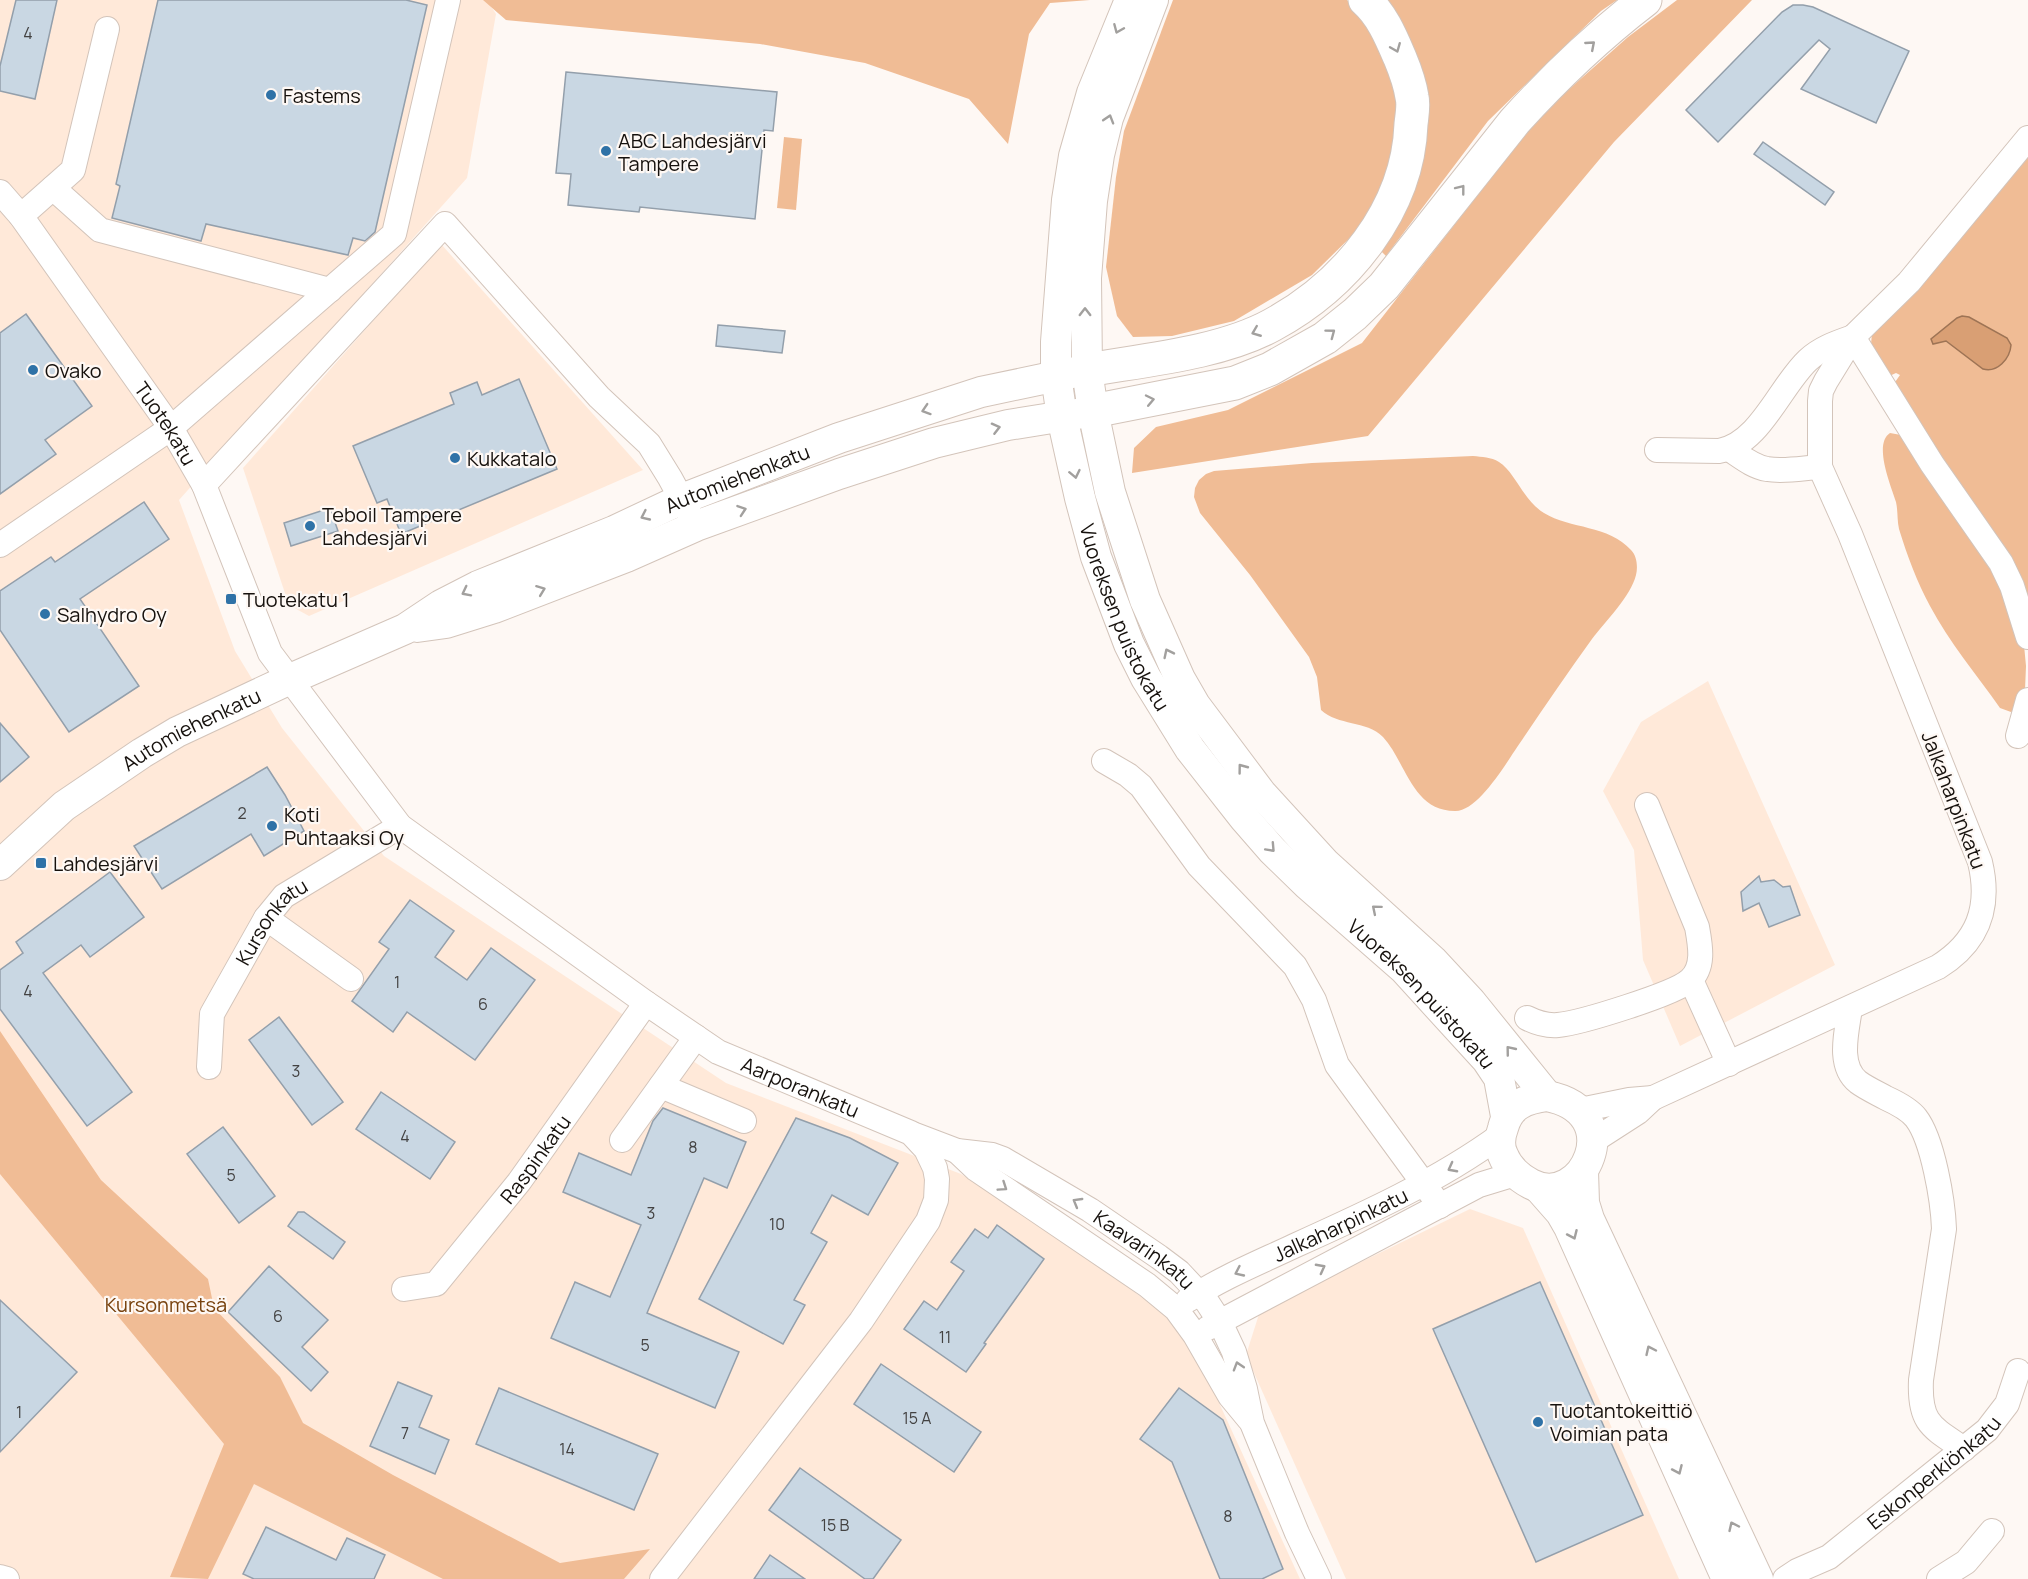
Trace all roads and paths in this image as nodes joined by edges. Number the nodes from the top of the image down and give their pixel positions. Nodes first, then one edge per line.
1 (448, 0) edge
2 (1130, 0) edge
3 (1153, 0) edge
4 (1365, 0) edge
5 (1645, 0) edge
6 (107, 29) dead end
7 (2028, 138) edge
8 (53, 188) junction
9 (0, 192) edge
10 (21, 216) junction
11 (330, 290) junction
12 (1853, 337) junction
13 (1072, 373) junction
14 (1077, 414) junction
15 (171, 428) junction
16 (1728, 449) junction
17 (1657, 450) dead end
18 (1820, 467) junction
19 (204, 485) junction
20 (682, 499) junction
21 (696, 526) junction
22 (0, 545) edge
23 (405, 629) junction
24 (2028, 636) edge
25 (288, 680) junction
26 (2028, 700) edge
27 (2018, 736) dead end
28 (1104, 761) dead end
29 (1647, 805) dead end
30 (400, 826) junction
31 (0, 865) edge
32 (266, 918) junction
33 (351, 979) dead end
34 (1691, 980) junction
35 (646, 1003) junction
36 (1850, 1008) junction
37 (1527, 1018) dead end
38 (696, 1037) junction
39 (1729, 1064) junction
40 (209, 1067) dead end
41 (661, 1086) junction
42 (1547, 1096) junction
43 (1653, 1098) junction
44 (1580, 1110) junction
45 (744, 1121) dead end
46 (1503, 1125) junction
47 (910, 1133) junction
48 (622, 1140) dead end
49 (1593, 1141) junction
50 (957, 1150) junction
51 (1583, 1172) junction
52 (1527, 1181) junction
53 (1425, 1182) junction
54 (1440, 1206) junction
55 (404, 1289) dead end
56 (1199, 1293) junction
57 (1176, 1309) junction
58 (1220, 1322) junction
59 (1195, 1335) junction
60 (2018, 1371) dead end
61 (1252, 1423) junction
62 (1964, 1449) junction
63 (1992, 1531) dead end
64 (1829, 1557) junction
65 (0, 1577) edge
66 (6, 1579) edge
67 (662, 1579) edge
68 (1319, 1579) edge
69 (1727, 1579) edge
70 (1758, 1579) edge
71 (1785, 1579) edge
72 (1818, 1579) edge
73 (1939, 1579) edge

1 - 11 street
2 -> 13 main road, Vuoreksen puistokatu
13 -> 3 main road, Vuoreksen puistokatu
4 -> 13 highway
14 -> 5 highway
6 - 8 street
7 - 12 street
8 - 10 street
8 - 11 street
9 - 10 street, Tuotekatu
10 - 15 street, Tuotekatu
11 - 15 street
12 - 16 street
12 - 18 street
12 - 24 street
13 - 14 main road, Vuoreksen puistokatu
13 -> 20 main road, Automiehenkatu
21 -> 14 main road, Automiehenkatu
42 -> 14 main road, Vuoreksen puistokatu
14 -> 46 main road, Vuoreksen puistokatu
15 - 19 street, Tuotekatu
15 - 22 street
16 - 17 street
16 - 18 street
18 - 36 street, Jalkaharpinkatu
19 - 20 street
19 - 25 street, Tuotekatu
20 - 21 street
20 -> 23 main road, Automiehenkatu
23 -> 21 main road, Automiehenkatu
23 - 25 main road, Automiehenkatu
25 - 30 street, Aarporankatu
25 - 31 main road, Automiehenkatu
26 - 27 street
28 - 53 street
29 - 34 street
30 - 32 street, Kursonkatu
30 - 35 street, Aarporankatu
32 - 33 street
32 - 40 street, Kursonkatu
34 - 37 street
34 - 39 street
35 - 38 street, Aarporankatu
35 - 55 street, Raspinkatu
36 - 39 street, Jalkaharpinkatu
36 - 62 street
38 - 41 street
38 - 47 street, Aarporankatu
39 - 43 street, Jalkaharpinkatu
41 - 45 street
41 - 48 street
42 - 44 main road
42 - 46 main road
43 - 44 street, Jalkaharpinkatu
43 - 49 street, Jalkaharpinkatu
44 - 49 main road
46 - 52 main road
46 -> 53 street, Jalkaharpinkatu
47 - 50 street, Kaavarinkatu
47 - 67 street, Aarporankatu
49 - 51 main road
56 -> 50 street, Kaavarinkatu
50 -> 57 street, Kaavarinkatu
51 - 52 main road
70 -> 51 main road
52 - 54 street, Jalkaharpinkatu
52 -> 69 main road
53 - 54 street
53 -> 56 street, Jalkaharpinkatu
58 -> 54 street, Jalkaharpinkatu
56 - 57 street, Jalkaharpinkatu
56 - 58 street, Kaavarinkatu
57 - 59 street, Kaavarinkatu
58 - 59 street, Jalkaharpinkatu
61 -> 58 street, Kaavarinkatu
59 - 61 street, Kaavarinkatu
60 - 62 street, Eskonperkiönkatu
61 - 68 street, Kaavarinkatu
62 - 64 street, Eskonperkiönkatu
63 - 73 street
64 - 71 street, Eskonperkiönkatu
64 - 72 street, Eskonperkiönkatu
65 - 66 street

